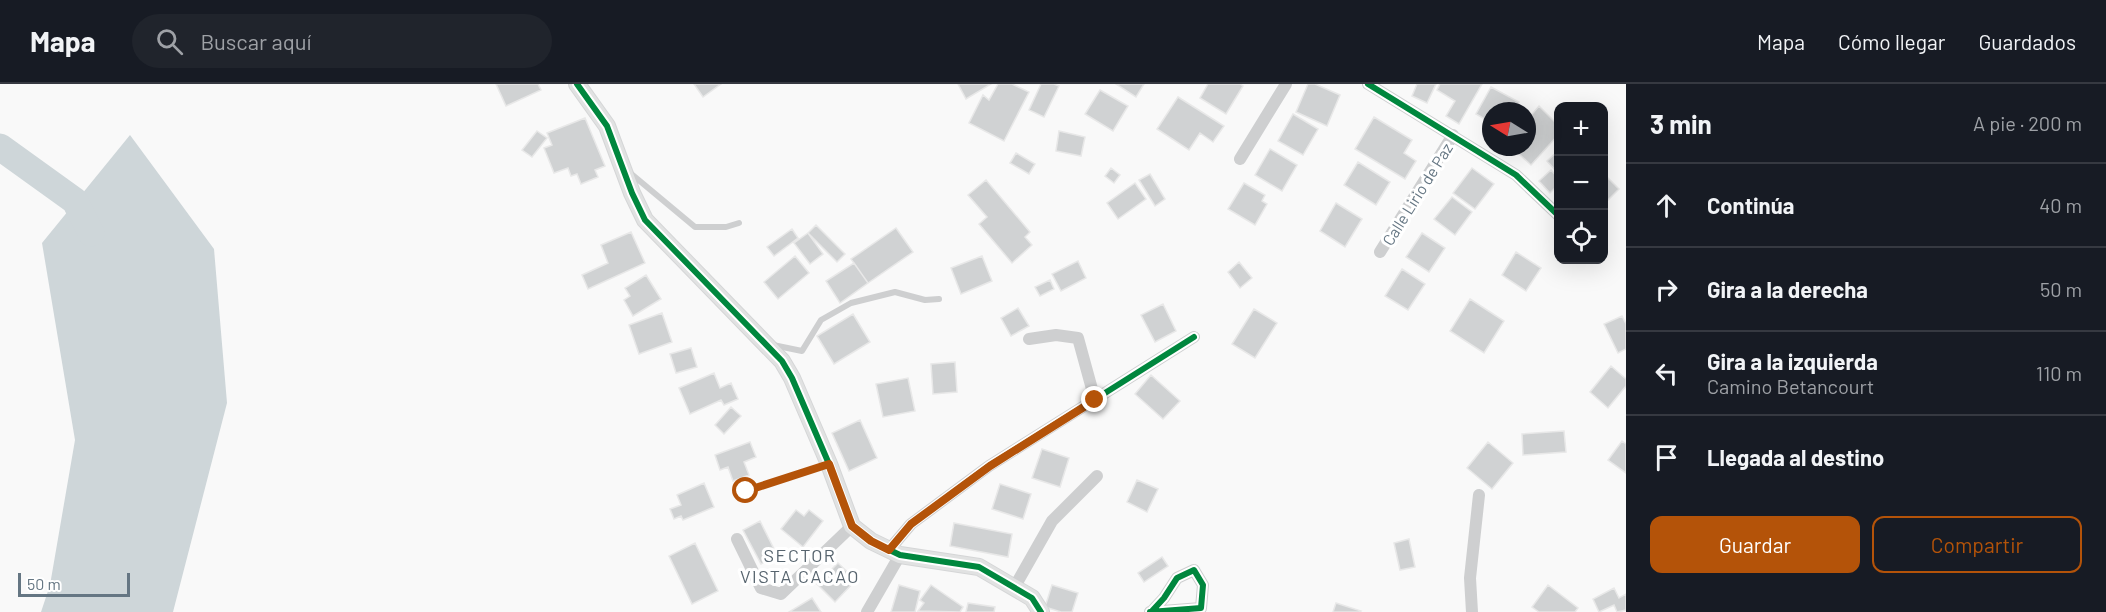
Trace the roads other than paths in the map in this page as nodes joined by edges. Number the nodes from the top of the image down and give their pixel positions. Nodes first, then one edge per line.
1 (577, 84) edge
2 (1286, 84) edge
3 (1368, 84) edge
4 (1453, 135) junction
5 (1240, 159) dead end
6 (622, 165) junction
7 (1554, 211) edge
8 (739, 223) dead end
9 (1380, 252) dead end
10 (939, 299) dead end
11 (1194, 338) dead end
12 (1029, 339) dead end
13 (764, 343) junction
14 (1095, 400) junction
15 (829, 464) junction
16 (1097, 476) dead end
17 (746, 491) dead end
18 (1479, 495) dead end
19 (852, 526) junction
20 (737, 539) dead end
21 (895, 552) junction
22 (1014, 588) junction
23 (867, 612) edge
24 (1041, 612) edge
25 (1472, 612) edge

1 - 6 street
2 - 5 street
3 - 4 street
4 - 7 street
4 - 9 street, Calle Lirio de Paz
6 - 8 lane
6 - 13 street
10 - 13 lane
11 - 14 street
12 - 14 street
13 - 15 street
14 - 21 street
15 - 17 lane
15 - 19 street
16 - 22 street
18 - 25 street
19 - 20 street
19 - 21 street
21 - 22 street
21 - 23 street
22 - 24 street

